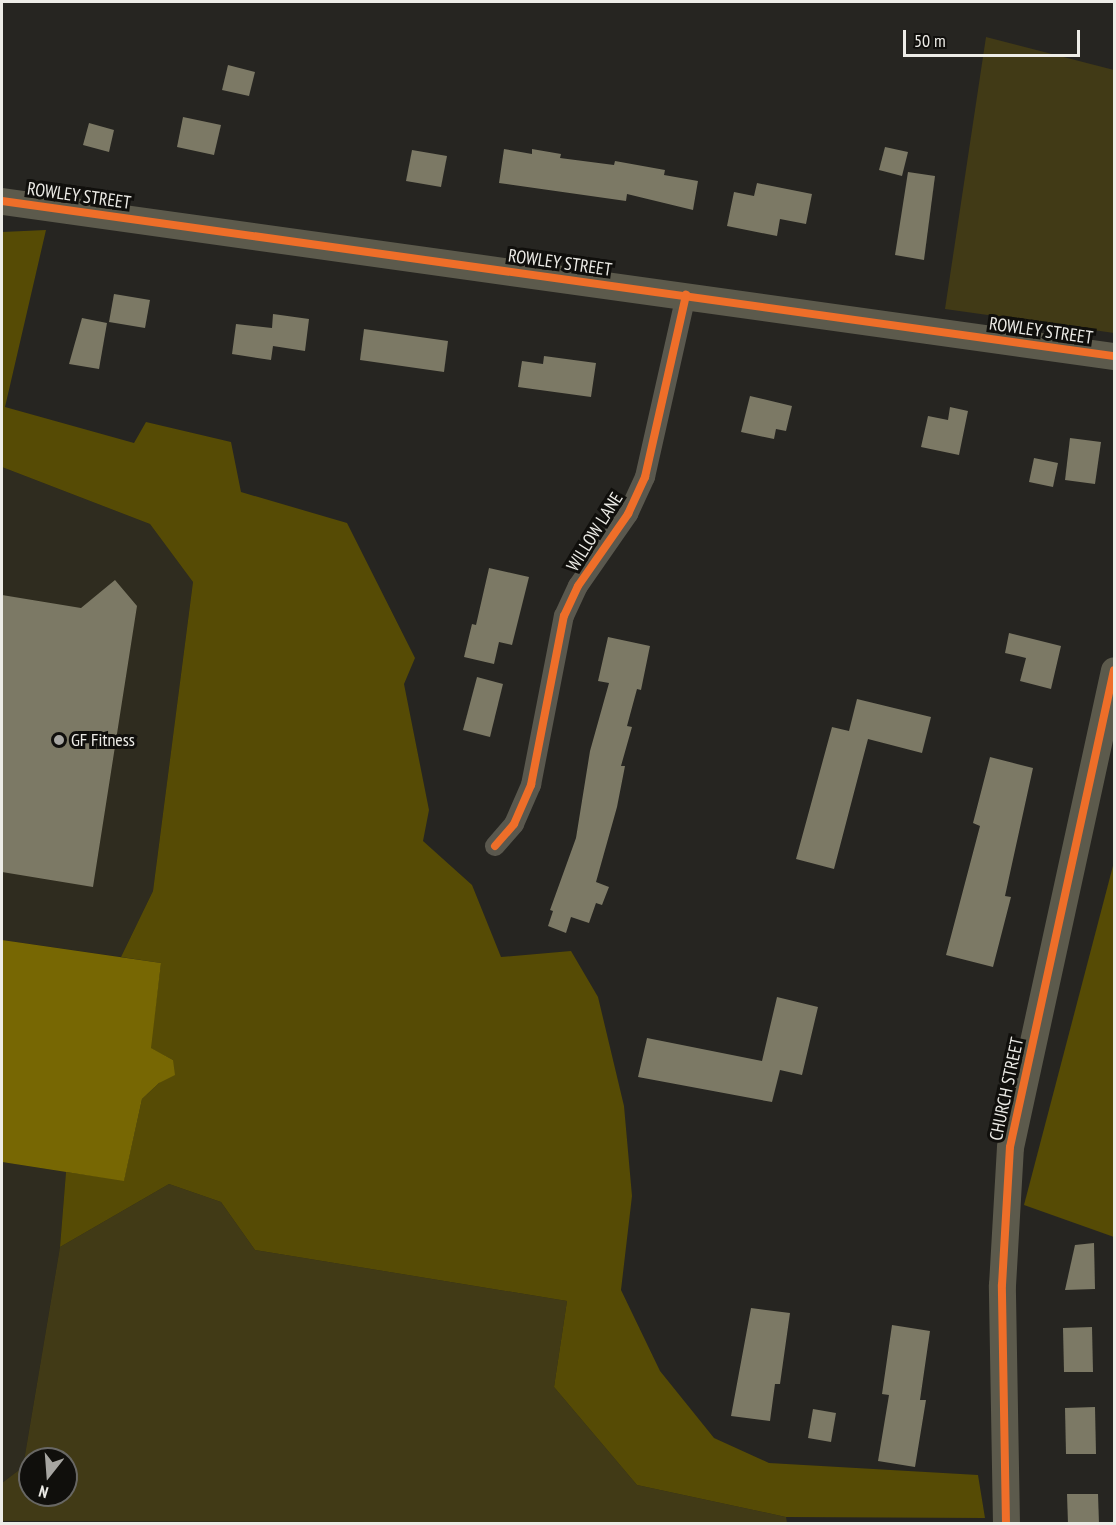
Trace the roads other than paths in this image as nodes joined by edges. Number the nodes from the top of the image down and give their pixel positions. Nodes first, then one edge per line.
1 (2, 201) edge
2 (687, 295) junction
3 (1114, 356) edge
4 (1114, 670) edge
5 (495, 846) dead end
6 (1006, 1524) edge

1 - 2 street, ROWLEY STREET
2 - 3 street, ROWLEY STREET
2 - 5 street, WILLOW LANE
4 - 6 street, CHURCH STREET

